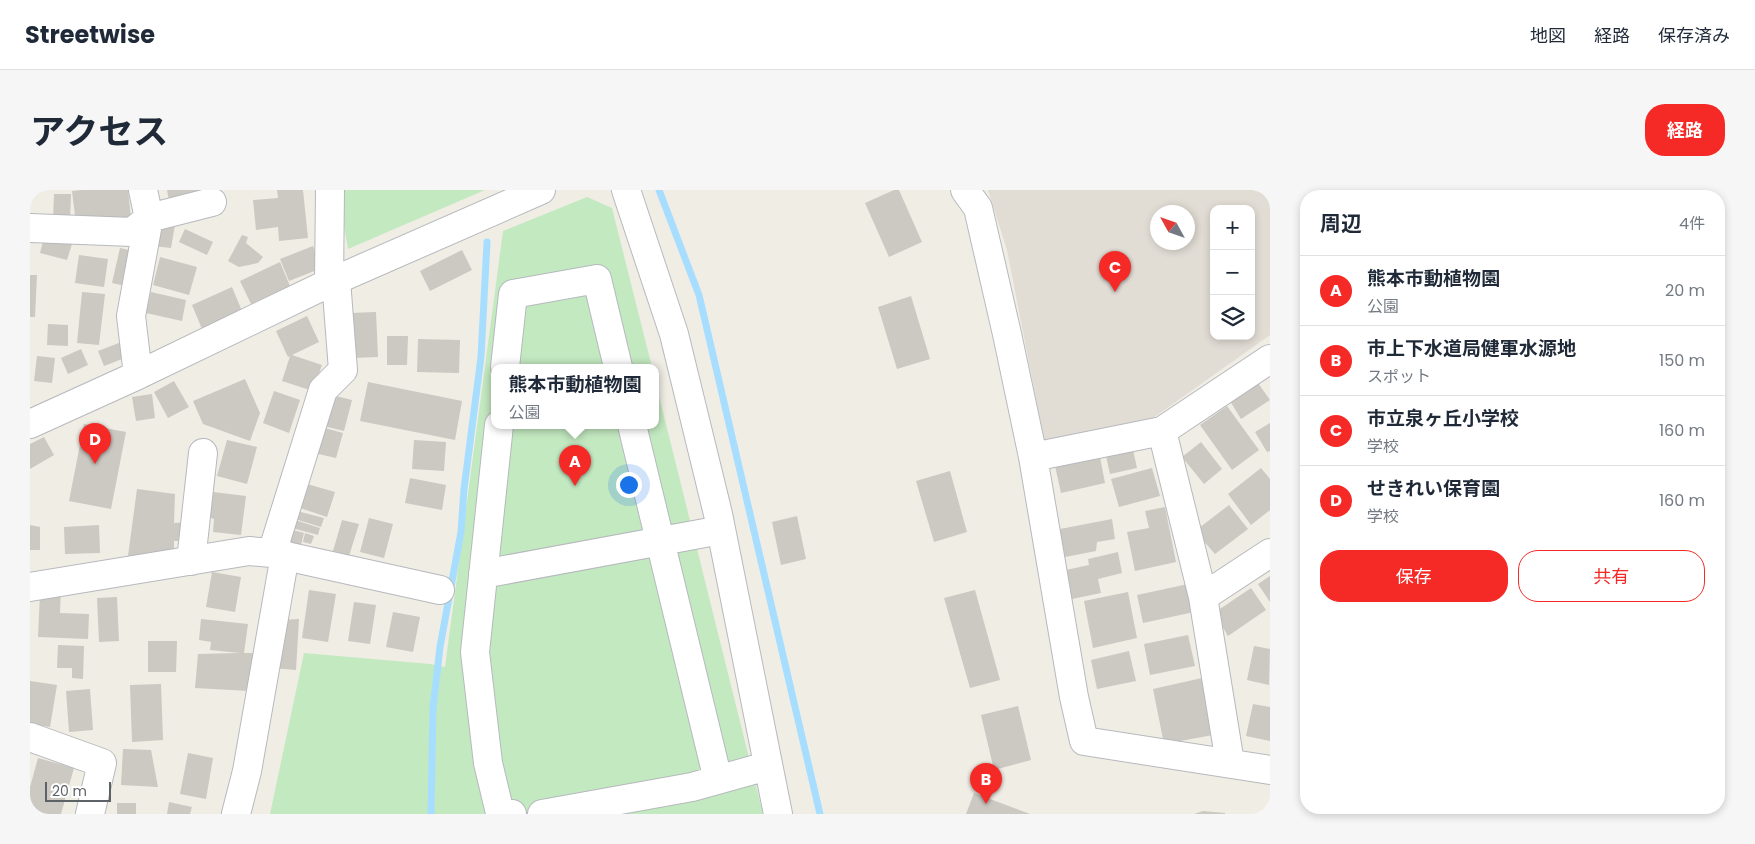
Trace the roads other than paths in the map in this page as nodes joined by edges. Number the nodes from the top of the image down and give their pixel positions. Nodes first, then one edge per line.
1 (143, 190) edge
2 (330, 190) edge
3 (541, 190) edge
4 (626, 190) edge
5 (965, 190) edge
6 (212, 202) dead end
7 (149, 218) junction
8 (30, 228) edge
9 (333, 282) junction
10 (1270, 359) edge
11 (505, 364) edge
12 (617, 364) edge
13 (138, 375) junction
14 (30, 424) edge
15 (499, 429) edge
16 (633, 429) edge
17 (1162, 431) junction
18 (203, 453) dead end
19 (1033, 457) junction
20 (720, 530) junction
21 (660, 542) junction
22 (1270, 553) edge
23 (279, 554) junction
24 (191, 561) junction
25 (483, 574) junction
26 (30, 587) edge
27 (440, 590) dead end
28 (1203, 597) junction
29 (30, 737) edge
30 (102, 763) junction
31 (1230, 763) junction
32 (767, 766) junction
33 (1270, 770) edge
34 (718, 780) junction
35 (90, 814) edge
36 (103, 814) edge
37 (236, 814) edge
38 (512, 814) edge
39 (542, 814) edge
40 (778, 814) edge

1 - 7 street
2 - 9 street
3 - 9 street
4 - 20 street
5 - 19 street
6 - 7 street
7 - 8 street
7 - 13 street
9 - 13 street
9 - 23 street
10 - 17 street
11 - 12 street
13 - 14 street
15 - 25 street
16 - 21 street
17 - 19 street
17 - 28 street
18 - 24 street
19 - 31 street
20 - 21 street
20 - 32 street
21 - 25 street
21 - 34 street
22 - 28 street
23 - 24 street
23 - 27 street
23 - 37 street
24 - 26 street
25 - 38 street
28 - 31 street
29 - 30 street
30 - 35 street
30 - 36 street
31 - 33 street
32 - 34 street
32 - 40 street
34 - 39 street

